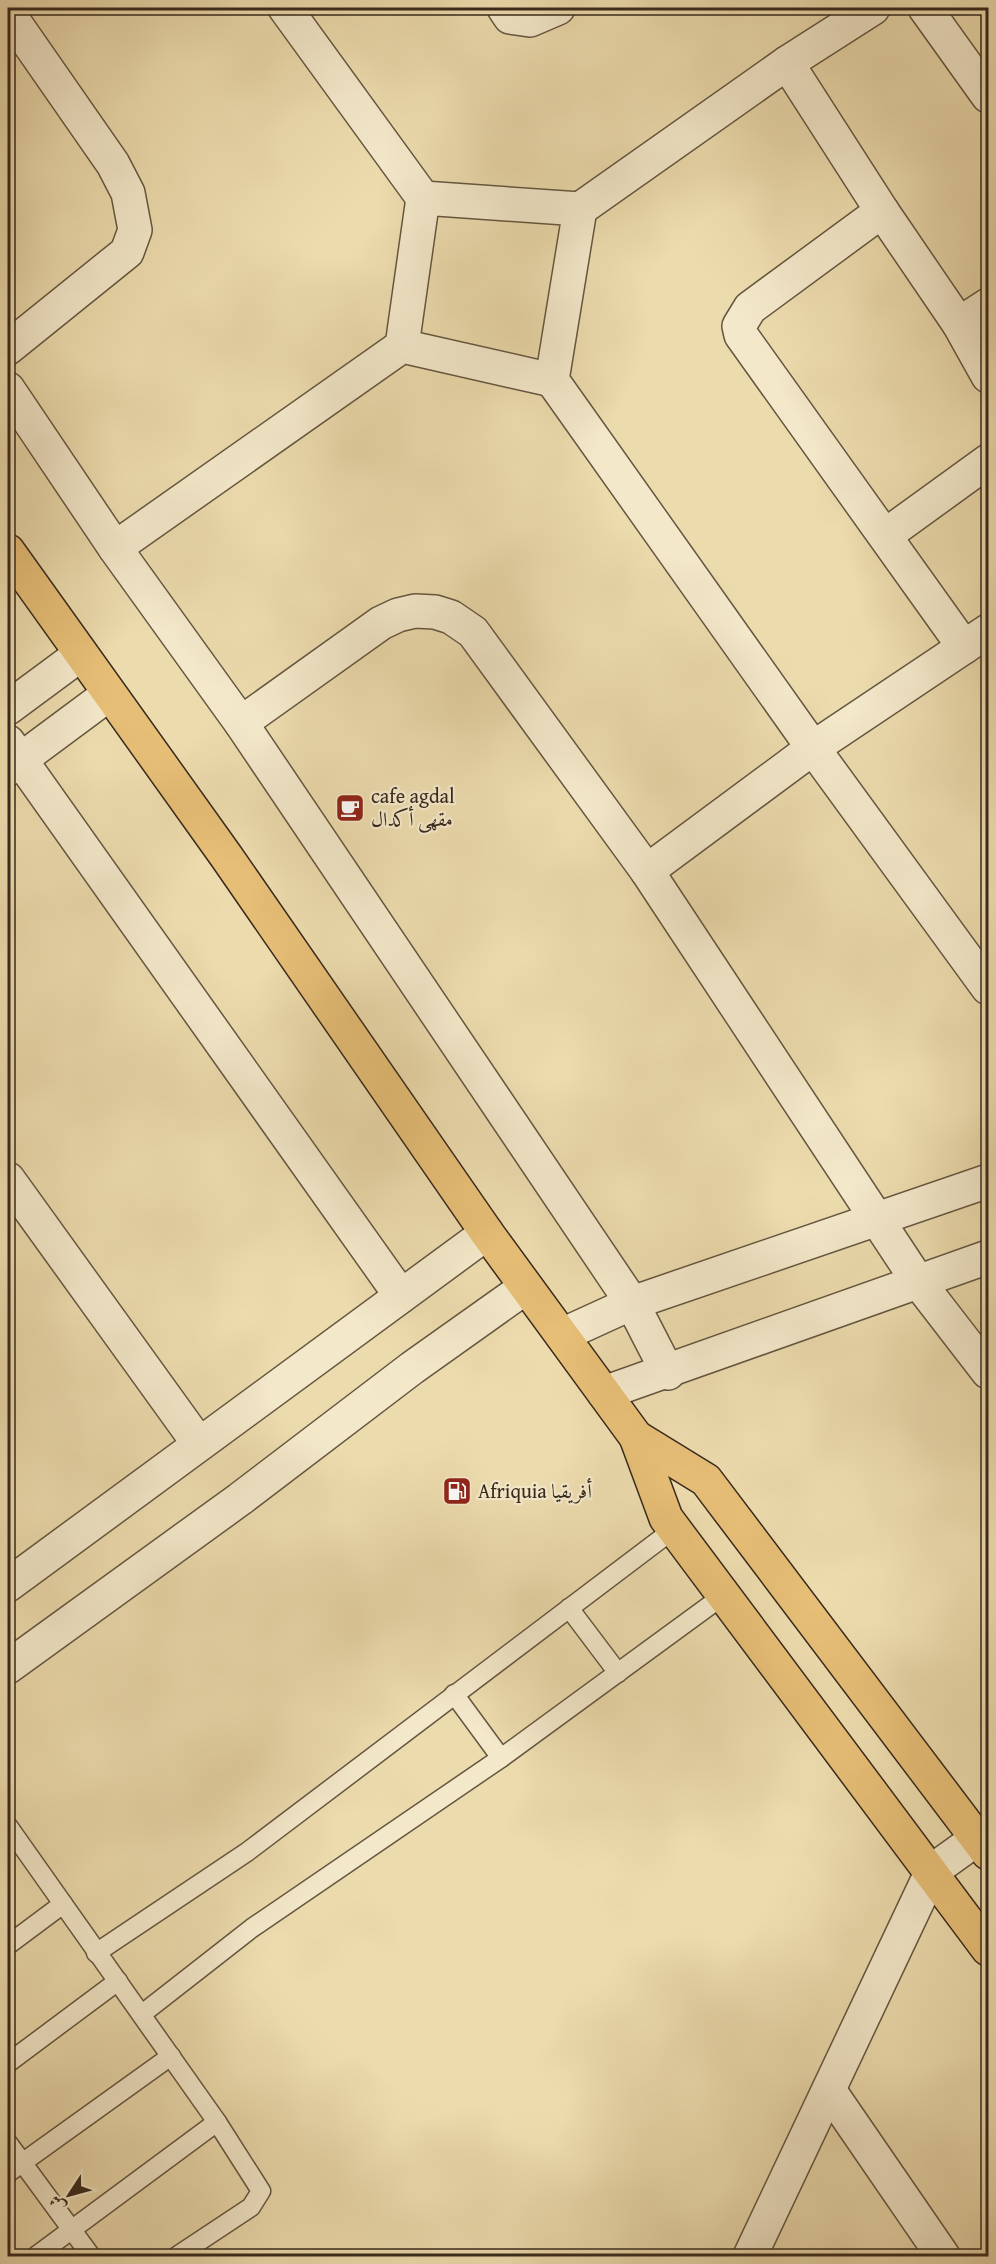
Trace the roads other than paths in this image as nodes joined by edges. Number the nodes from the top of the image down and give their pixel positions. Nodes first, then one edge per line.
1 (285, 8) edge
2 (504, 8) edge
3 (558, 8) edge
4 (873, 8) edge
5 (925, 8) edge
6 (8, 13) edge
7 (788, 63) junction
8 (988, 96) edge
9 (423, 198) junction
10 (580, 209) junction
11 (882, 211) junction
12 (988, 305) edge
13 (959, 324) junction
14 (402, 346) junction
15 (8, 348) edge
16 (988, 376) edge
17 (552, 380) junction
18 (8, 389) edge
19 (988, 461) edge
20 (886, 536) junction
21 (115, 548) junction
22 (8, 551) edge
23 (976, 639) edge
24 (81, 654) junction
25 (109, 694) junction
26 (8, 708) edge
27 (241, 723) junction
28 (813, 748) junction
29 (12, 757) edge
30 (647, 871) junction
31 (988, 988) edge
32 (8, 1179) edge
33 (988, 1181) edge
34 (876, 1220) junction
35 (487, 1233) junction
36 (988, 1257) edge
37 (917, 1280) junction
38 (526, 1287) junction
39 (401, 1296) junction
40 (632, 1303) junction
41 (562, 1335) junction
42 (988, 1372) edge
43 (668, 1373) junction
44 (604, 1393) junction
45 (636, 1437) junction
46 (200, 1444) junction
47 (674, 1528) junction
48 (8, 1584) edge
49 (724, 1594) junction
50 (569, 1608) junction
51 (8, 1667) edge
52 (618, 1673) junction
53 (454, 1694) junction
54 (501, 1758) junction
55 (11, 1837) edge
56 (983, 1846) edge
57 (932, 1871) junction
58 (63, 1904) junction
59 (8, 1945) edge
60 (988, 1949) edge
61 (96, 1953) junction
62 (118, 1981) junction
63 (142, 2014) junction
64 (171, 2056) junction
65 (8, 2063) edge
66 (829, 2090) junction
67 (217, 2122) junction
68 (8, 2143) edge
69 (15, 2168) edge
70 (72, 2230) junction
71 (36, 2256) edge
72 (91, 2256) edge
73 (177, 2256) edge
74 (750, 2256) edge
75 (943, 2256) edge

1 - 9 street
2 - 3 street
4 - 7 street
5 - 8 street
6 - 15 street
7 - 10 street
7 - 11 street
9 - 10 street
9 - 14 street
10 - 17 street
11 - 13 street
11 - 20 street
12 - 13 street
13 - 16 street
14 - 17 street
14 - 21 street
17 - 28 street
18 - 21 street
19 - 20 street
20 - 23 street
21 - 27 street
22 - 24 main road
23 - 28 street
24 - 25 main road
24 - 26 street
25 - 29 street
25 - 35 main road
27 - 30 street
27 - 40 street
28 - 30 street
28 - 31 street
29 - 39 street
30 - 34 street
32 - 46 street
33 - 34 street
34 - 37 street
34 - 40 street
35 - 38 main road
35 - 39 street
36 - 37 street
37 - 42 street
37 - 43 street
38 - 41 main road
38 - 51 street
39 - 46 street
40 - 41 street
40 - 43 street
41 - 44 main road
43 - 44 street
44 - 45 main road
45 - 47 main road
45 - 56 main road
46 - 48 street
47 - 49 main road
47 - 50 lane
49 - 52 lane
49 - 57 main road
50 - 52 lane
50 - 53 lane
52 - 54 lane
53 - 54 lane
53 - 61 lane
54 - 63 lane
55 - 58 lane
56 - 57 street
57 - 60 main road
57 - 66 street
58 - 59 lane
58 - 61 lane
61 - 62 lane
62 - 63 lane
62 - 65 lane
63 - 64 lane
64 - 67 lane
64 - 69 lane
66 - 74 street
66 - 75 street
67 - 70 lane
67 - 73 lane
68 - 69 lane
69 - 70 lane
70 - 71 lane
70 - 72 lane

